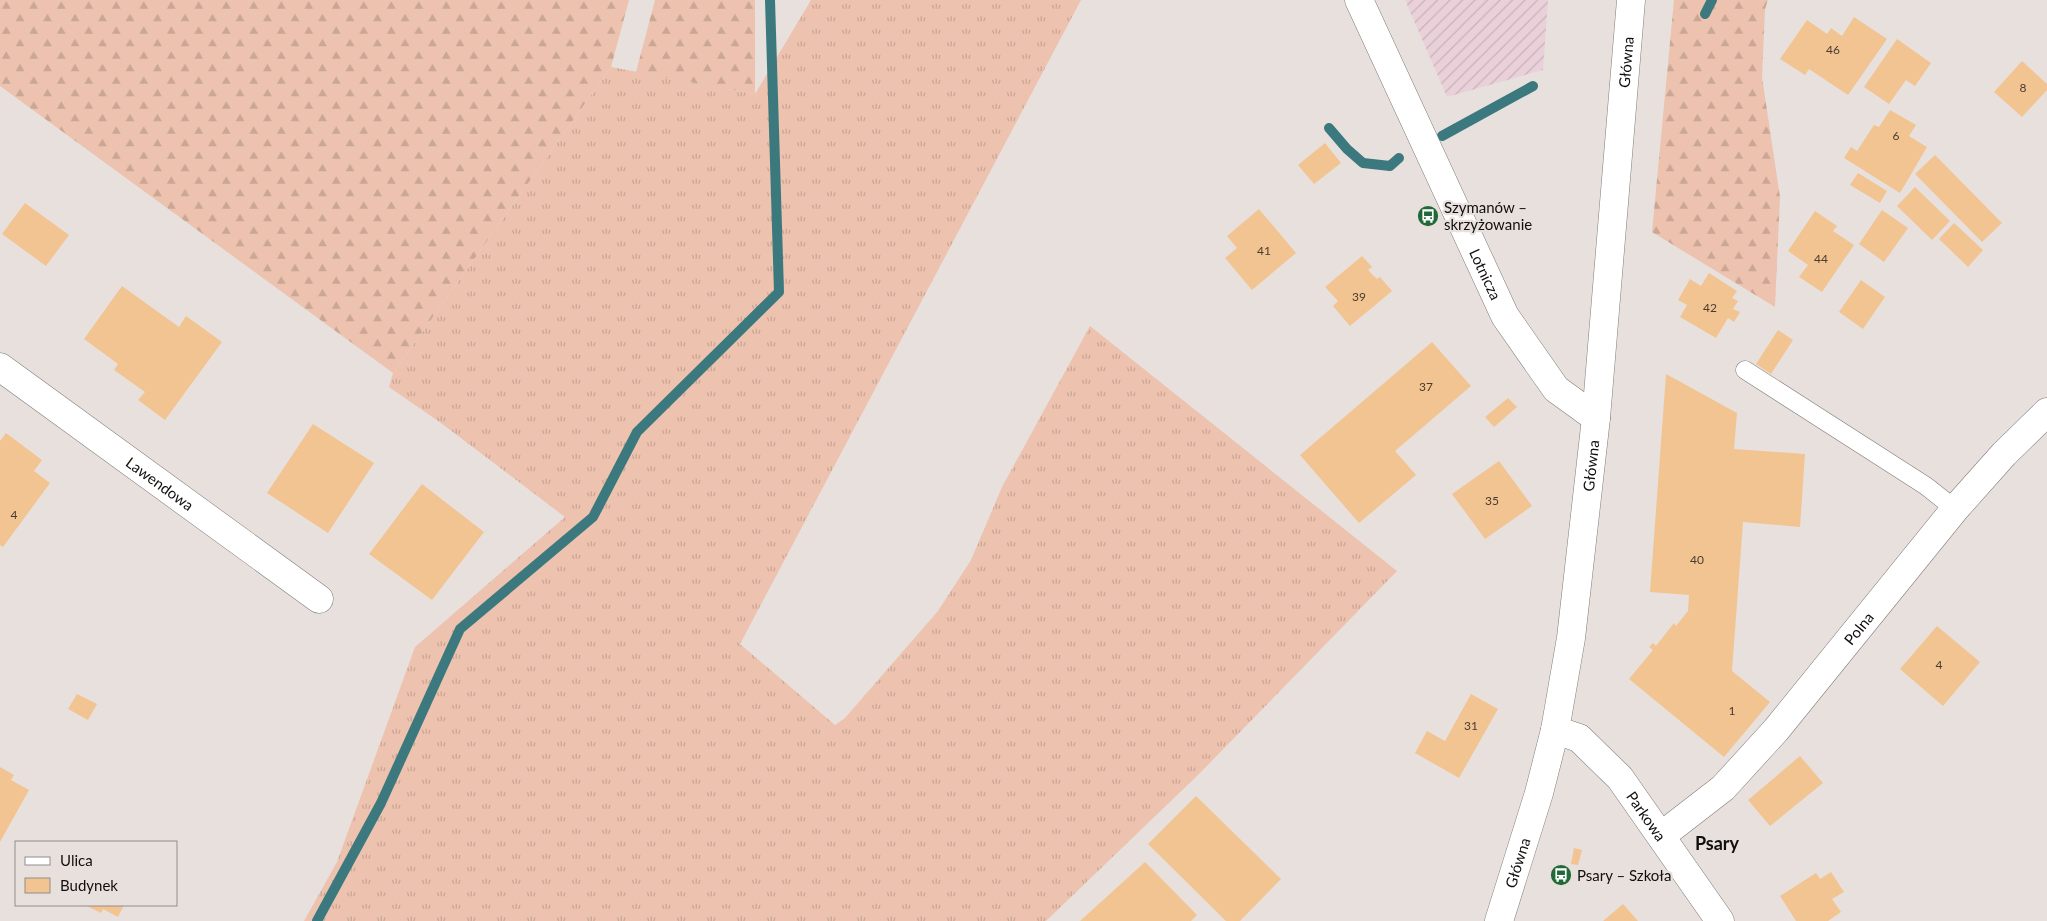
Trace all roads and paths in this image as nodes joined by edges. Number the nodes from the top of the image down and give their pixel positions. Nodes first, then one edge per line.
1 (1358, 0) edge
2 (1631, 0) edge
3 (0, 367) edge
4 (1745, 370) dead end
5 (2047, 412) edge
6 (1596, 418) junction
7 (1955, 509) junction
8 (318, 599) dead end
9 (1555, 730) junction
10 (1661, 836) junction
11 (1499, 921) edge
12 (1720, 921) edge

1 - 6 street, Lotnicza
2 - 6 street, Główna
3 - 8 street, Lawendowa
4 - 7 lane
5 - 7 street, Polna
6 - 9 street, Główna
7 - 10 street, Polna
9 - 10 street, Parkowa
9 - 11 street, Główna
10 - 12 street, Parkowa

